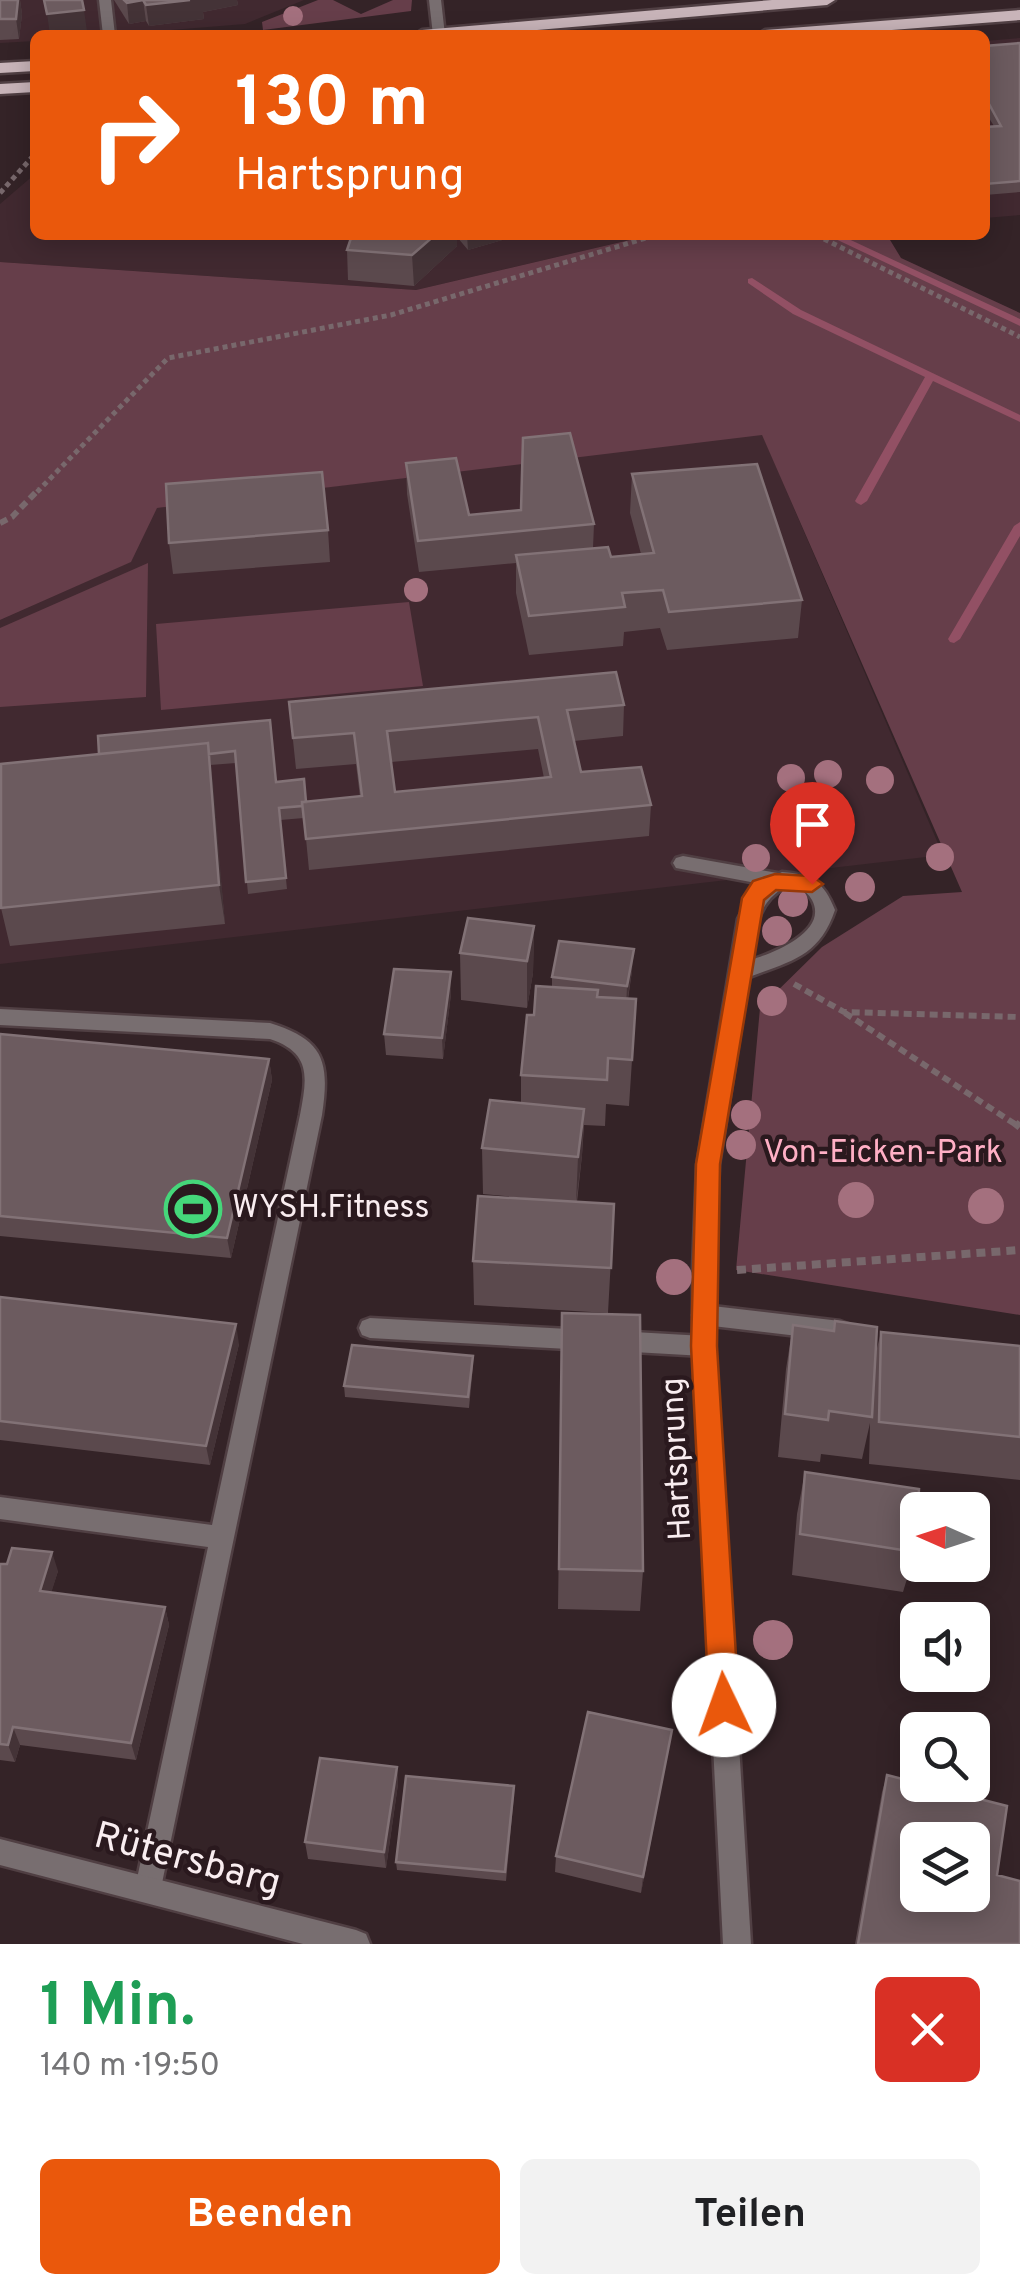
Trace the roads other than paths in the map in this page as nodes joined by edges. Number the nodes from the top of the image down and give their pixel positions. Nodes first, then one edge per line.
1 (105, 0) edge
2 (435, 0) edge
3 (827, 0) edge
4 (1020, 16) edge
5 (108, 30) edge
6 (440, 30) edge
7 (486, 30) edge
8 (833, 30) edge
9 (30, 66) edge
10 (0, 68) edge
11 (30, 87) edge
12 (0, 89) edge
13 (683, 863) dead end
14 (782, 881) junction
15 (738, 973) junction
16 (0, 1017) edge
17 (704, 1315) junction
18 (370, 1328) dead end
19 (840, 1331) edge
20 (704, 1346) junction
21 (0, 1508) edge
22 (224, 1538) junction
23 (0, 1852) edge
24 (148, 1888) junction
25 (356, 1944) edge
26 (737, 1944) edge

1 - 5 street
2 - 6 street
3 - 7 main road
4 - 8 main road
9 - 10 main road
11 - 12 main road
13 - 14 street
14 - 15 street, Hartsprung
14 - 15 street
15 - 17 street, Hartsprung
16 - 22 street
17 - 19 street
17 - 20 street, Hartsprung
18 - 20 street
20 - 26 street, Hartsprung
21 - 22 street
22 - 24 street
23 - 24 street, Rütersbarg
24 - 25 street, Rütersbarg

